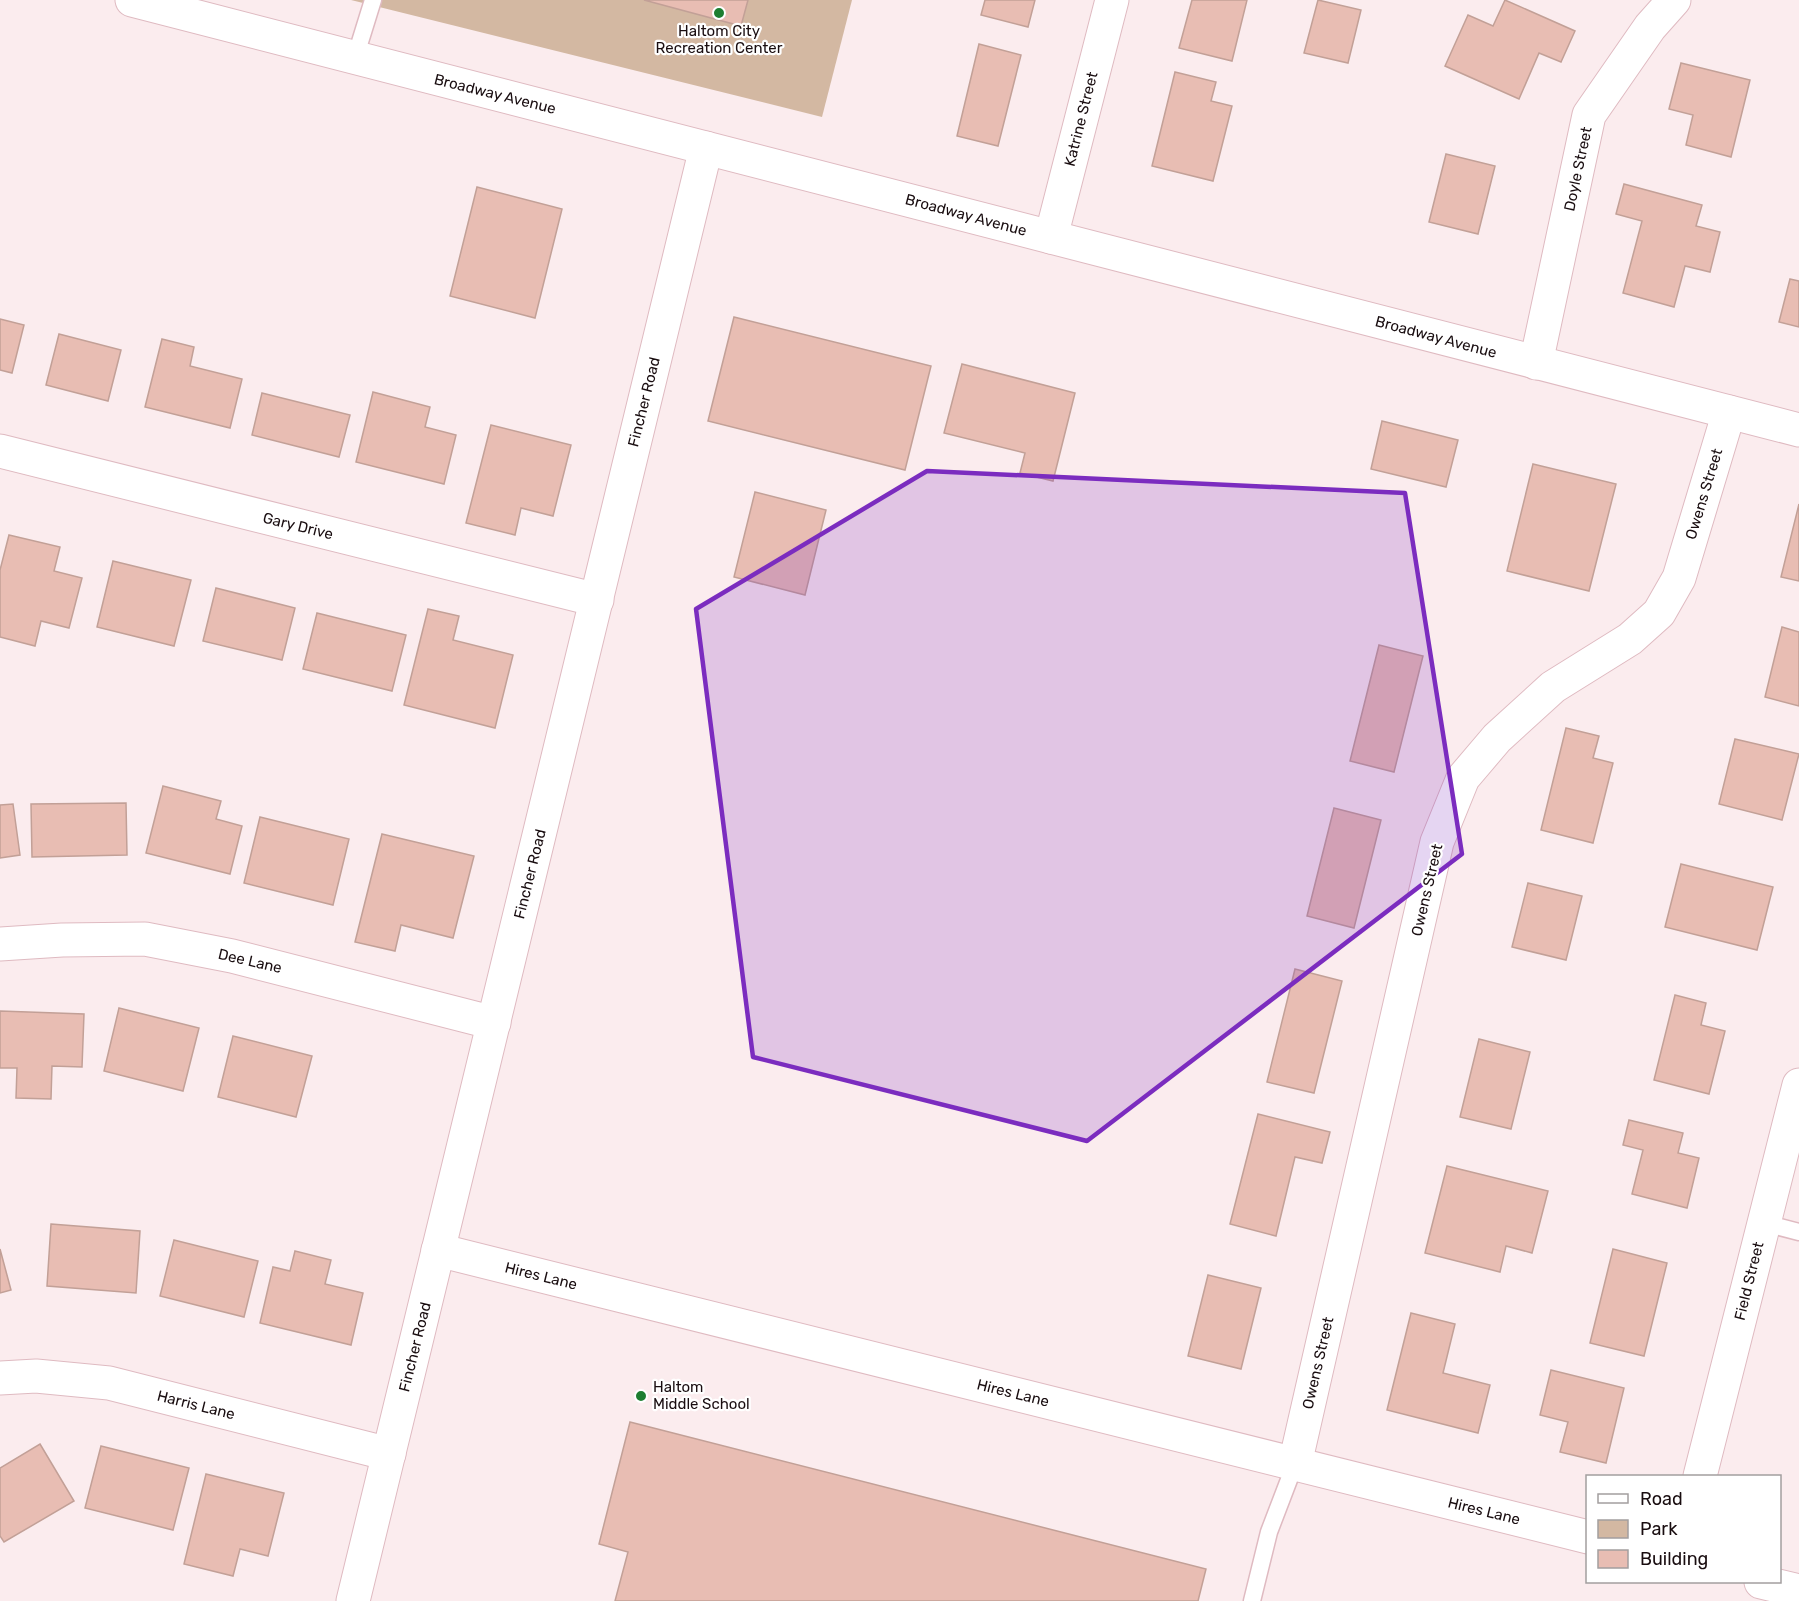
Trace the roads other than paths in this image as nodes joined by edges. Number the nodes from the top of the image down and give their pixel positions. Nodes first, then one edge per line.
1 (132, 0) edge
2 (373, 0) edge
3 (1112, 0) edge
4 (1674, 0) edge
5 (355, 58) junction
6 (706, 148) junction
7 (1051, 237) junction
8 (1536, 363) junction
9 (1729, 412) junction
10 (1799, 430) edge
11 (0, 451) edge
12 (597, 600) junction
13 (0, 944) edge
14 (494, 1023) junction
15 (1798, 1097) edge
16 (1764, 1224) junction
17 (1799, 1232) edge
18 (438, 1250) junction
19 (0, 1378) edge
20 (389, 1454) junction
21 (1295, 1464) junction
22 (1700, 1475) edge
23 (1586, 1538) edge
24 (1769, 1583) edge
25 (1799, 1591) edge
26 (353, 1601) edge
27 (1252, 1601) edge

1 - 5 street, Broadway Avenue
2 - 5 lane
3 - 7 street, Katrine Street
4 - 8 street, Doyle Street
5 - 6 street, Broadway Avenue
6 - 7 street, Broadway Avenue
6 - 12 street, Fincher Road
7 - 8 street, Broadway Avenue
8 - 9 street, Broadway Avenue
9 - 10 street, Broadway Avenue
9 - 21 street, Owens Street
11 - 12 street, Gary Drive
12 - 14 street, Fincher Road
13 - 14 street, Dee Lane
14 - 18 street, Fincher Road
15 - 16 street, Field Street
16 - 17 lane
16 - 22 street, Field Street
18 - 20 street, Fincher Road
18 - 21 street, Hires Lane
19 - 20 street, Harris Lane
20 - 26 street, Fincher Road
21 - 23 street, Hires Lane
21 - 27 lane
24 - 25 street

